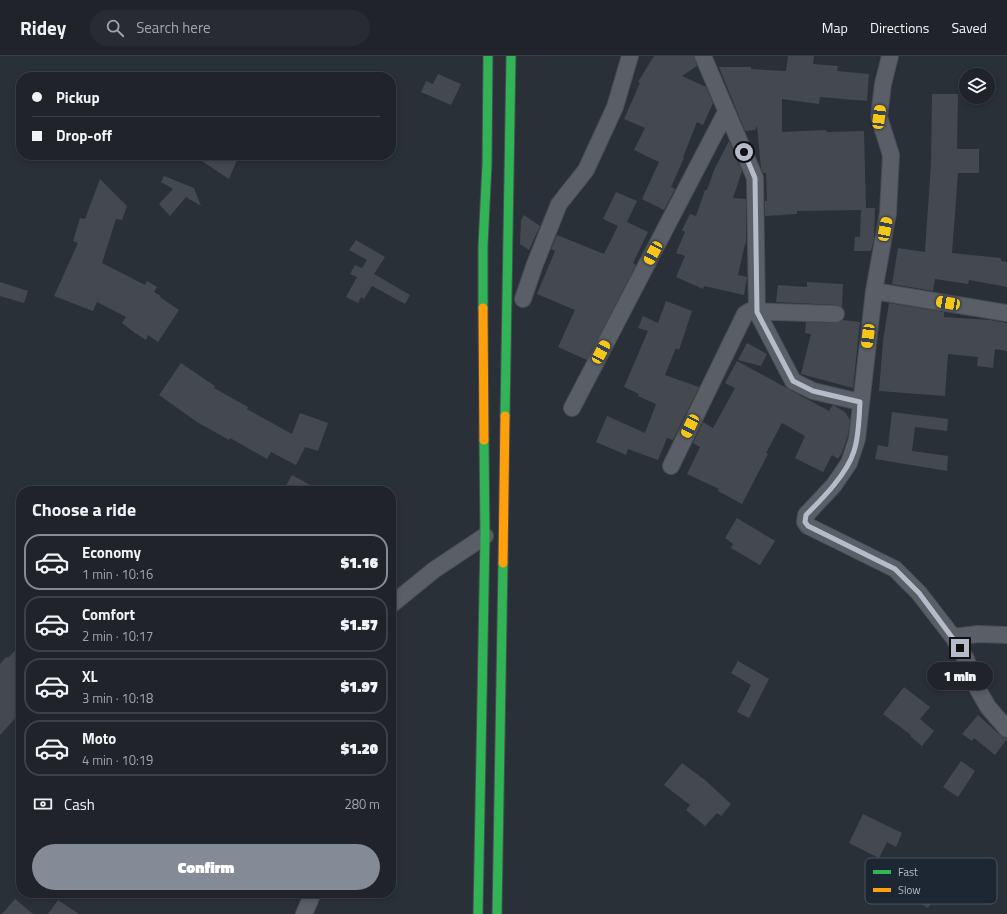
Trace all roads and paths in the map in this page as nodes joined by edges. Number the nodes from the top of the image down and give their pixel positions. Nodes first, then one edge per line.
1 (488, 56) edge
2 (511, 56) edge
3 (630, 56) edge
4 (703, 56) edge
5 (890, 56) edge
6 (726, 112) junction
7 (874, 290) junction
8 (523, 299) dead end
9 (757, 312) junction
10 (1007, 313) edge
11 (836, 314) dead end
12 (860, 402) junction
13 (572, 408) dead end
14 (671, 466) dead end
15 (485, 536) junction
16 (396, 601) edge
17 (1007, 635) edge
18 (953, 637) junction
19 (1007, 730) edge
20 (311, 898) edge
21 (304, 914) edge
22 (478, 914) edge
23 (497, 914) edge

1 - 15 main road
2 - 23 main road
3 - 8 street
4 - 6 street
5 - 7 street
6 - 9 street
6 - 13 street
7 - 10 street
7 - 12 street
9 - 11 street
9 - 12 street
9 - 14 street
12 - 18 street
15 - 16 street
15 - 22 main road
17 - 18 street
18 - 19 street
20 - 21 street

